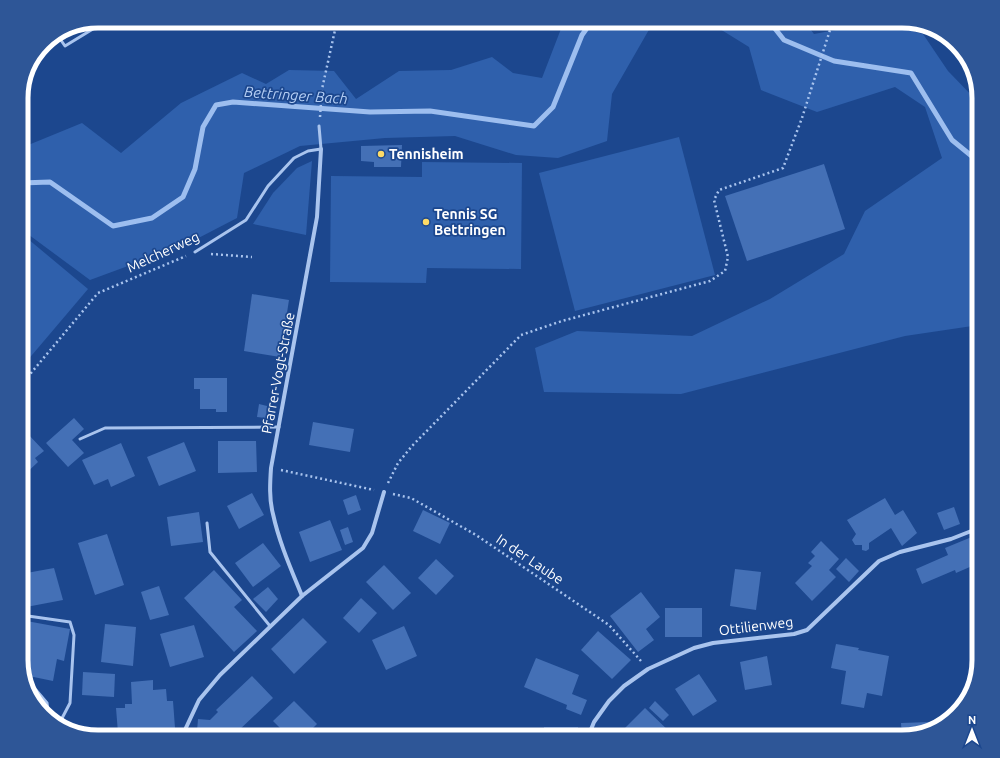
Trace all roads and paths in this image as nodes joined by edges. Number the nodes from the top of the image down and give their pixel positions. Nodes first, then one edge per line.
1 (95, 28) edge
2 (335, 28) edge
3 (834, 28) edge
4 (60, 39) edge
5 (319, 126) joint
6 (322, 149) junction
7 (195, 252) junction
8 (252, 257) dead end
9 (28, 376) edge
10 (279, 428) junction
11 (80, 439) dead end
12 (271, 468) junction
13 (384, 492) junction
14 (207, 523) dead end
15 (972, 530) edge
16 (302, 596) junction
17 (28, 615) edge
18 (270, 626) junction
19 (648, 669) junction
20 (34, 690) edge
21 (48, 709) edge
22 (61, 719) edge
23 (185, 730) edge
24 (591, 730) edge

1 - 4 lane
2 - 5 path
3 - 13 path
5 - 6 lane
6 - 7 lane, Melcherweg
6 - 10 street, Pfarrer-Vogt-Straße
7 - 8 path
7 - 9 path, Melcherweg
10 - 11 lane
10 - 12 street, Pfarrer-Vogt-Straße
12 - 13 path, In der Laube
12 - 16 street, Pfarrer-Vogt-Straße
13 - 16 street
13 - 19 path, In der Laube
14 - 18 lane
15 - 19 street, Ottilienweg
16 - 18 street
17 - 22 lane
18 - 23 street
19 - 24 street, Ottilienweg
20 - 21 lane

